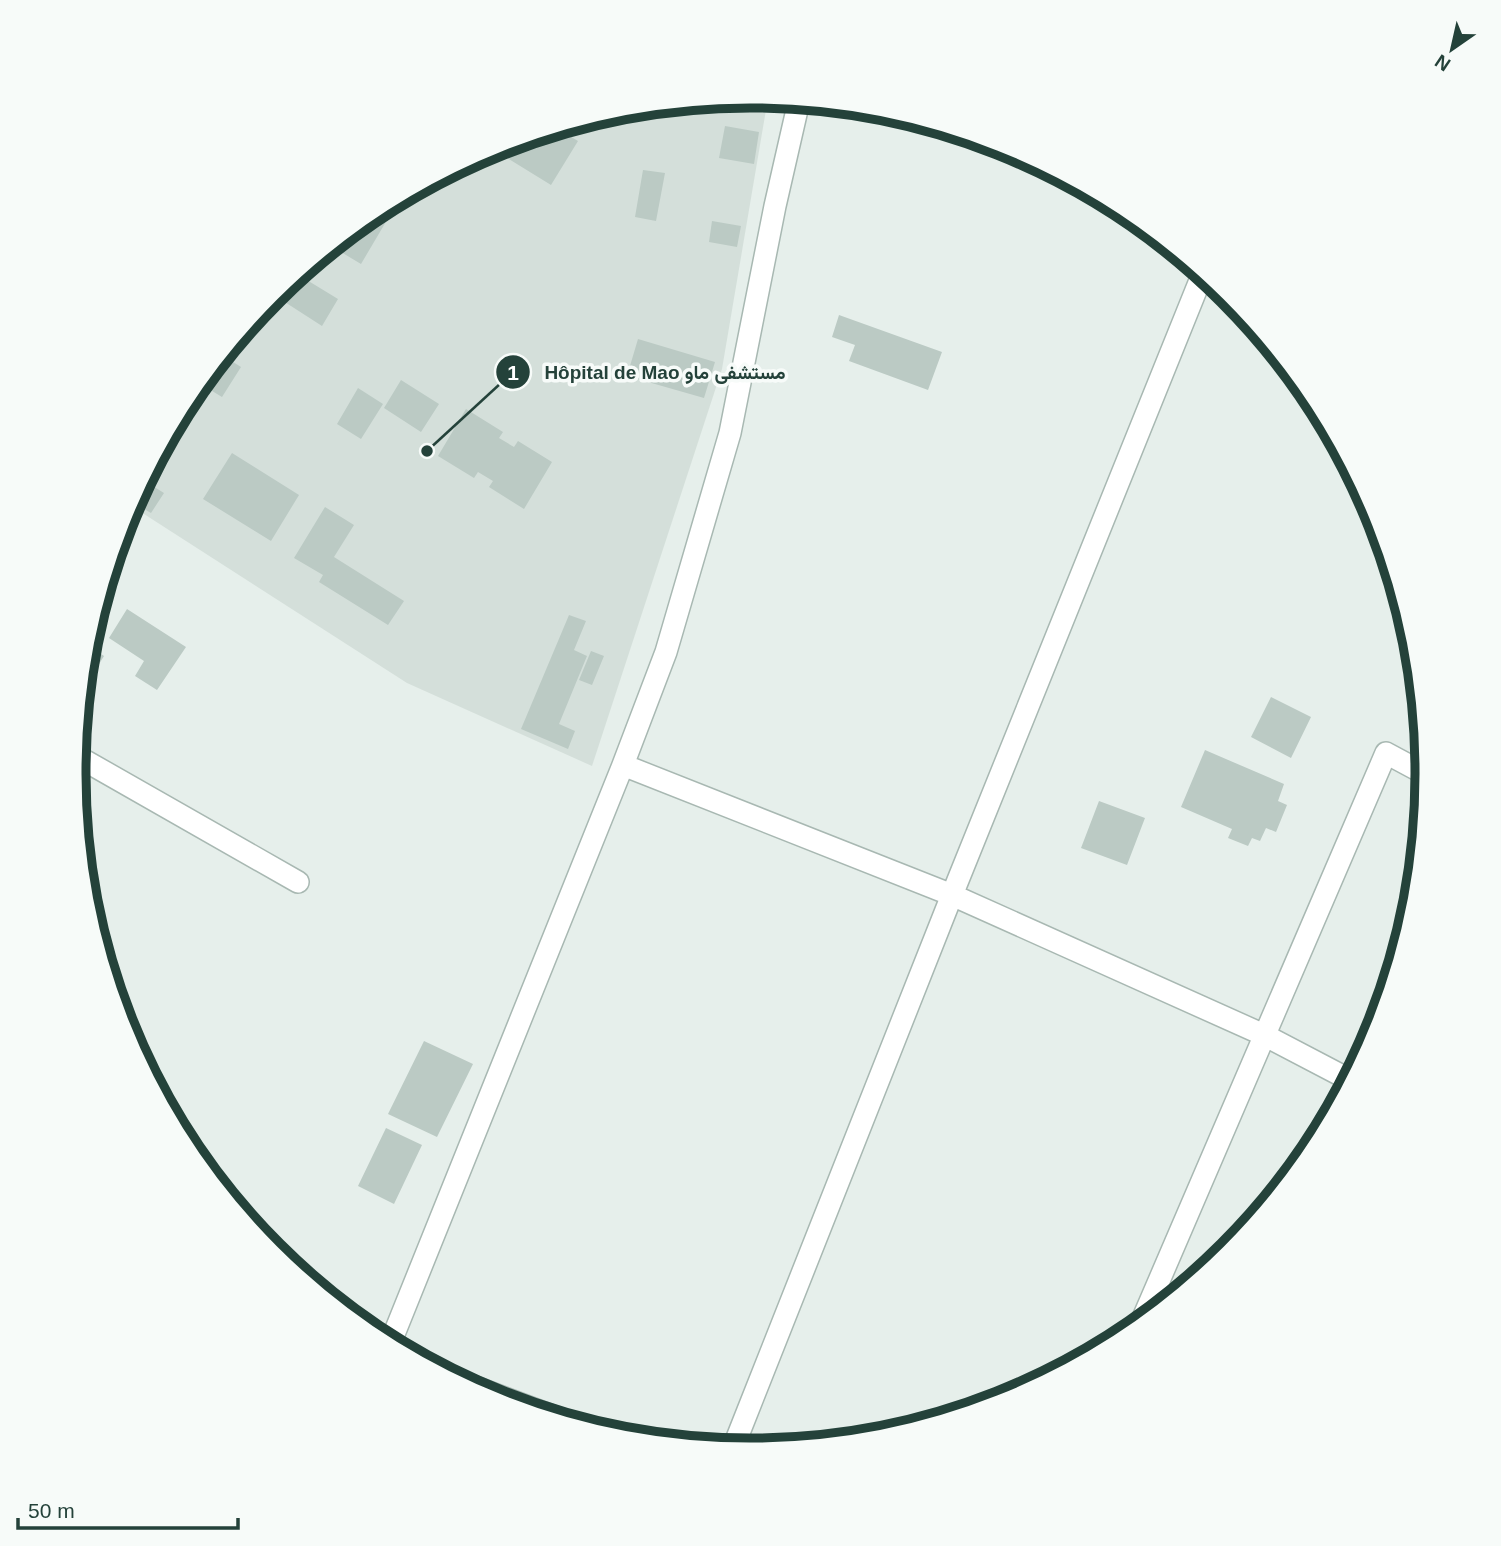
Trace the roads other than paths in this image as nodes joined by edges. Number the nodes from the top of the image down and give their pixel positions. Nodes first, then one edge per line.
1 (797, 110) edge
2 (1199, 283) edge
3 (86, 761) edge
4 (623, 765) junction
5 (1415, 769) edge
6 (298, 882) dead end
7 (951, 895) junction
8 (1264, 1035) junction
9 (1342, 1076) edge
10 (1149, 1305) edge
11 (394, 1334) edge
12 (737, 1437) edge

1 - 4 street
2 - 7 street
3 - 6 street
4 - 7 street
4 - 11 street
5 - 8 street
7 - 8 street
7 - 12 street
8 - 9 street
8 - 10 street

